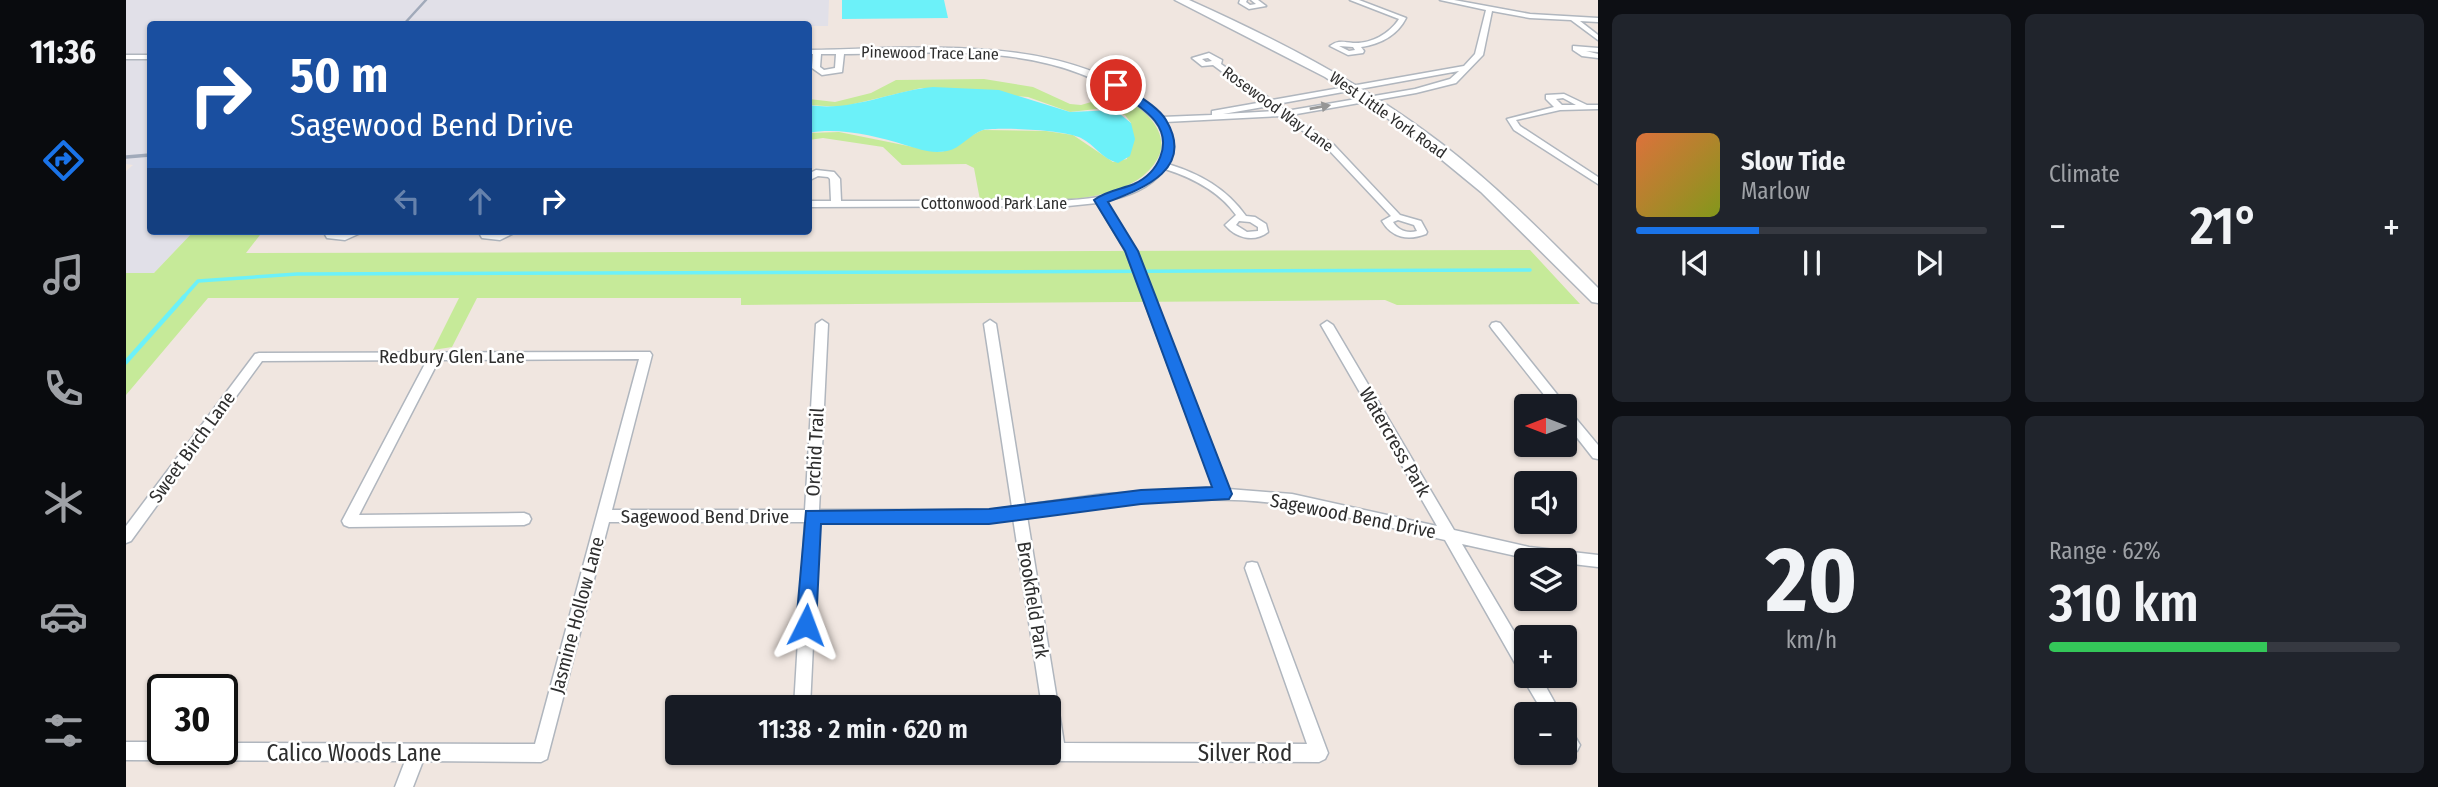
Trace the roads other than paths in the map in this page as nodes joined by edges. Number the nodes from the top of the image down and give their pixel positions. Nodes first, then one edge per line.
1 (1180, 0) edge
2 (1244, 0) edge
3 (1443, 0) edge
4 (1259, 1) edge
5 (1360, 1) edge
6 (1489, 10) junction
7 (1574, 20) junction
8 (1598, 20) edge
9 (1598, 38) edge
10 (1355, 45) dead end
11 (1598, 50) edge
12 (813, 52) edge
13 (840, 52) junction
14 (126, 57) edge
15 (147, 57) edge
16 (1598, 57) edge
17 (1216, 64) dead end
18 (1463, 68) junction
19 (1398, 82) junction
20 (1354, 90) junction
21 (1416, 91) junction
22 (1368, 99) junction
23 (1274, 103) junction
24 (1584, 107) junction
25 (1598, 107) edge
26 (1560, 108) junction
27 (1286, 113) junction
28 (1203, 116) junction
29 (1161, 120) junction
30 (1163, 164) junction
31 (812, 176) edge
32 (1598, 181) edge
33 (1100, 200) junction
34 (812, 204) edge
35 (836, 204) junction
36 (1397, 216) dead end
37 (1241, 217) dead end
38 (330, 235) edge
39 (348, 235) edge
40 (485, 235) edge
41 (503, 235) edge
42 (1598, 298) edge
43 (822, 324) dead end
44 (990, 324) dead end
45 (1327, 325) dead end
46 (1496, 326) dead end
47 (646, 355) joint
48 (259, 356) joint
49 (435, 356) junction
50 (1550, 394) edge
51 (1577, 428) edge
52 (1598, 454) edge
53 (1223, 494) junction
54 (1019, 513) junction
55 (603, 516) junction
56 (812, 516) junction
57 (524, 519) dead end
58 (1449, 535) junction
59 (126, 537) edge
60 (1598, 561) edge
61 (1252, 568) dead end
62 (1514, 646) edge
63 (803, 695) edge
64 (1049, 695) edge
65 (126, 751) edge
66 (1061, 752) edge
67 (417, 753) junction
68 (541, 753) joint
69 (404, 787) edge

1 - 20 main road, West Little York Road
2 - 4 street
3 - 6 street
5 - 10 street
6 - 7 street
6 - 18 street
7 - 8 street
7 - 9 street
11 - 16 street
12 - 13 street, Pinewood Trace Lane
12 - 13 street
13 - 29 street, Pinewood Trace Lane
14 - 15 street
17 - 23 street, Rosewood Way Lane
18 - 19 street
18 - 21 street
19 - 20 street
19 - 21 street
20 - 22 main road, West Little York Road
20 - 23 street
21 - 22 street
27 -> 22 street
22 - 42 main road, West Little York Road
23 - 27 street, Rosewood Way Lane
23 - 28 street
24 - 25 street
24 - 26 street
24 - 26 street
26 - 32 street
27 - 28 street
27 - 36 street, Rosewood Way Lane
28 - 29 street
29 - 30 street
30 - 33 street, Cottonwood Park Lane
30 - 37 street
31 - 35 street
33 - 35 street, Cottonwood Park Lane
33 - 53 street
34 - 35 street, Cottonwood Park Lane
38 - 39 street
40 - 41 street
43 - 56 street, Orchid Trail
44 - 54 street, Brookfield Park
45 - 58 street, Watercress Park
46 - 50 street
47 - 49 street, Redbury Glen Lane
47 - 55 street, Jasmine Hollow Lane
48 - 49 street, Redbury Glen Lane
48 - 59 street, Sweet Birch Lane
49 - 57 street
51 - 52 street
53 - 54 street, Sagewood Bend Drive
53 - 58 street, Sagewood Bend Drive
54 - 56 street, Sagewood Bend Drive
54 - 64 street, Brookfield Park
55 - 56 street, Sagewood Bend Drive
55 - 68 street, Jasmine Hollow Lane
56 - 63 street, Orchid Trail
58 - 60 street, Sagewood Bend Drive
58 - 62 street, Watercress Park
61 - 66 street, Silver Rod
65 - 67 street, Calico Woods Lane
67 - 68 street, Calico Woods Lane
67 - 69 street

